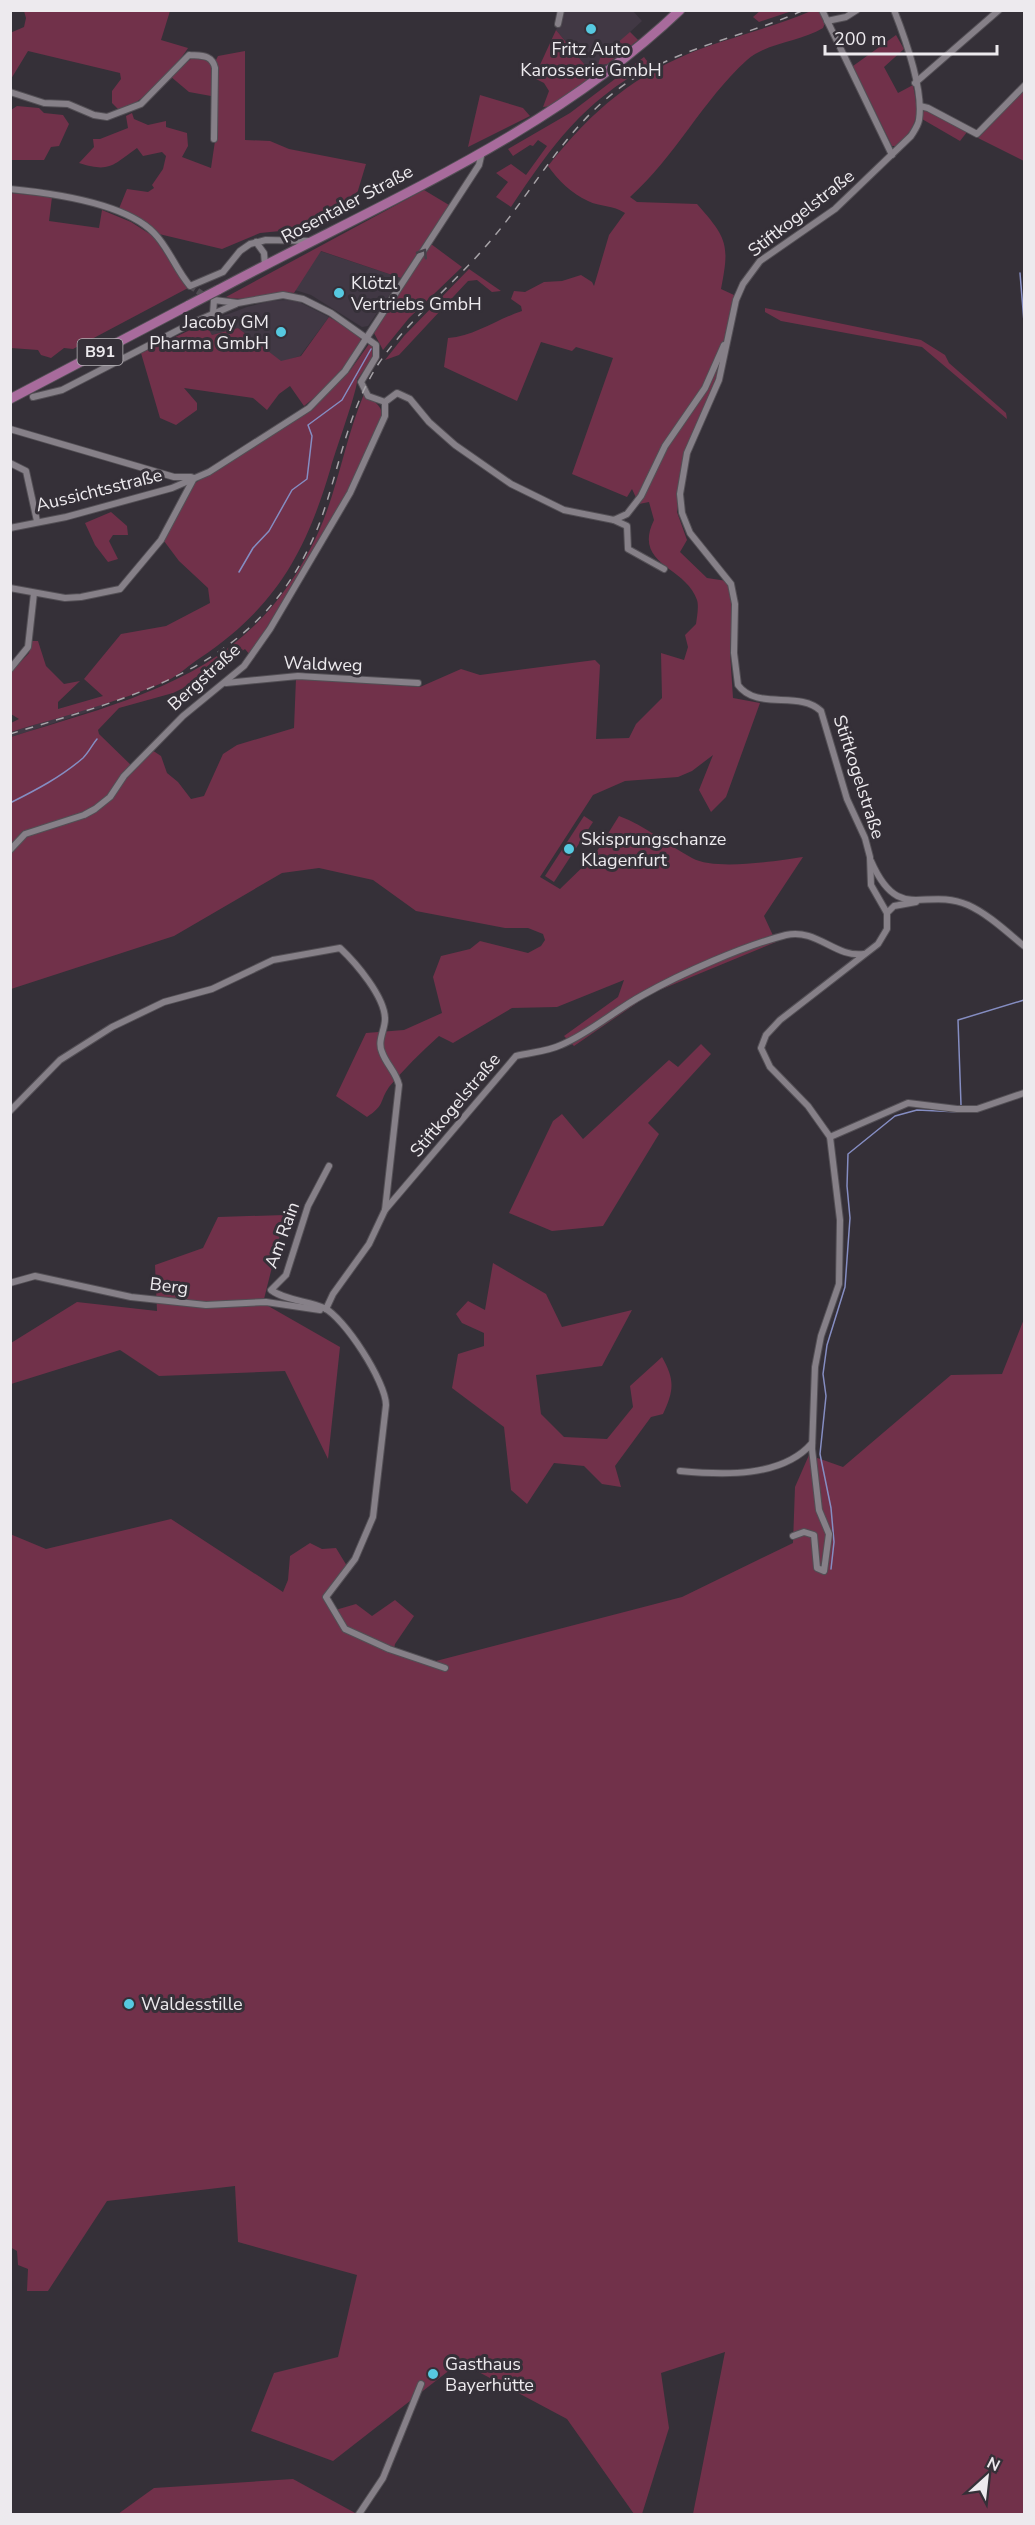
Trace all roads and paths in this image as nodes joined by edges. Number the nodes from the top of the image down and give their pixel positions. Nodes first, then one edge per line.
1 (561, 10) edge
2 (680, 10) edge
3 (822, 10) edge
4 (857, 10) edge
5 (999, 10) edge
6 (897, 12) edge
7 (827, 21) junction
8 (558, 24) dead end
9 (915, 83) junction
10 (1024, 86) edge
11 (10, 92) edge
12 (920, 106) junction
13 (214, 139) dead end
14 (482, 152) junction
15 (892, 155) junction
16 (10, 189) edge
17 (311, 241) junction
18 (255, 242) junction
19 (265, 266) junction
20 (238, 303) junction
21 (213, 314) junction
22 (368, 336) junction
23 (728, 336) junction
24 (33, 397) dead end
25 (10, 399) edge
26 (385, 402) junction
27 (10, 429) edge
28 (10, 463) edge
29 (195, 478) junction
30 (627, 514) junction
31 (614, 520) junction
32 (37, 521) junction
33 (627, 526) junction
34 (10, 528) edge
35 (664, 569) dead end
36 (10, 588) edge
37 (34, 593) junction
38 (10, 669) edge
39 (226, 683) junction
40 (418, 683) dead end
41 (10, 850) edge
42 (870, 857) junction
43 (922, 901) junction
44 (887, 913) junction
45 (1024, 946) edge
46 (867, 953) junction
47 (1024, 1093) edge
48 (10, 1111) edge
49 (824, 1126) junction
50 (839, 1131) junction
51 (830, 1137) junction
52 (329, 1166) dead end
53 (385, 1210) junction
54 (10, 1283) edge
55 (327, 1309) junction
56 (812, 1442) junction
57 (680, 1471) dead end
58 (793, 1536) dead end
59 (445, 1668) dead end
60 (421, 2384) dead end
61 (358, 2514) edge

1 - 8 street
2 - 14 main road, Rosentaler Straße / B91
3 - 7 street
4 - 7 street
5 - 9 street
6 - 9 street
7 - 15 street
9 - 12 street
10 - 12 street
11 - 13 street
12 - 15 street, Stiftkogelstraße
14 - 17 main road, Rosentaler Straße / B91
22 -> 14 street, Aussichtsstraße
15 - 23 street, Stiftkogelstraße
16 - 18 street
17 - 18 street
17 - 19 main road, Rosentaler Straße / B91
18 - 19 street
19 - 25 main road, Rosentaler Straße / B91, bridge
20 - 21 street
20 - 21 street
20 - 22 street
21 - 24 street
22 - 26 street
22 - 29 street, Aussichtsstraße
23 - 30 street
23 - 42 street, Stiftkogelstraße
26 - 31 street
26 - 39 street, Bergstraße
27 - 29 street
28 - 32 street
29 - 32 street, Aussichtsstraße
29 - 37 street
30 - 31 street
30 - 33 street
31 - 33 street
32 - 34 street, Aussichtsstraße
33 - 35 street
36 - 37 street
37 - 38 street
39 - 40 street, Waldweg
39 - 41 street, Bergstraße
42 - 43 street
42 - 44 street, Stiftkogelstraße
43 - 44 street
43 - 45 street
44 - 46 street
46 - 49 street
46 - 53 street, Stiftkogelstraße
47 - 50 street
48 - 53 street, Stiftkogelstraße
49 - 50 street
49 - 51 street
50 - 51 street
51 - 56 street
52 - 55 street, Am Rain
53 - 55 street, Stiftkogelstraße
54 - 55 street, Berg
55 - 59 street
56 - 57 street
56 - 58 street
60 - 61 street

